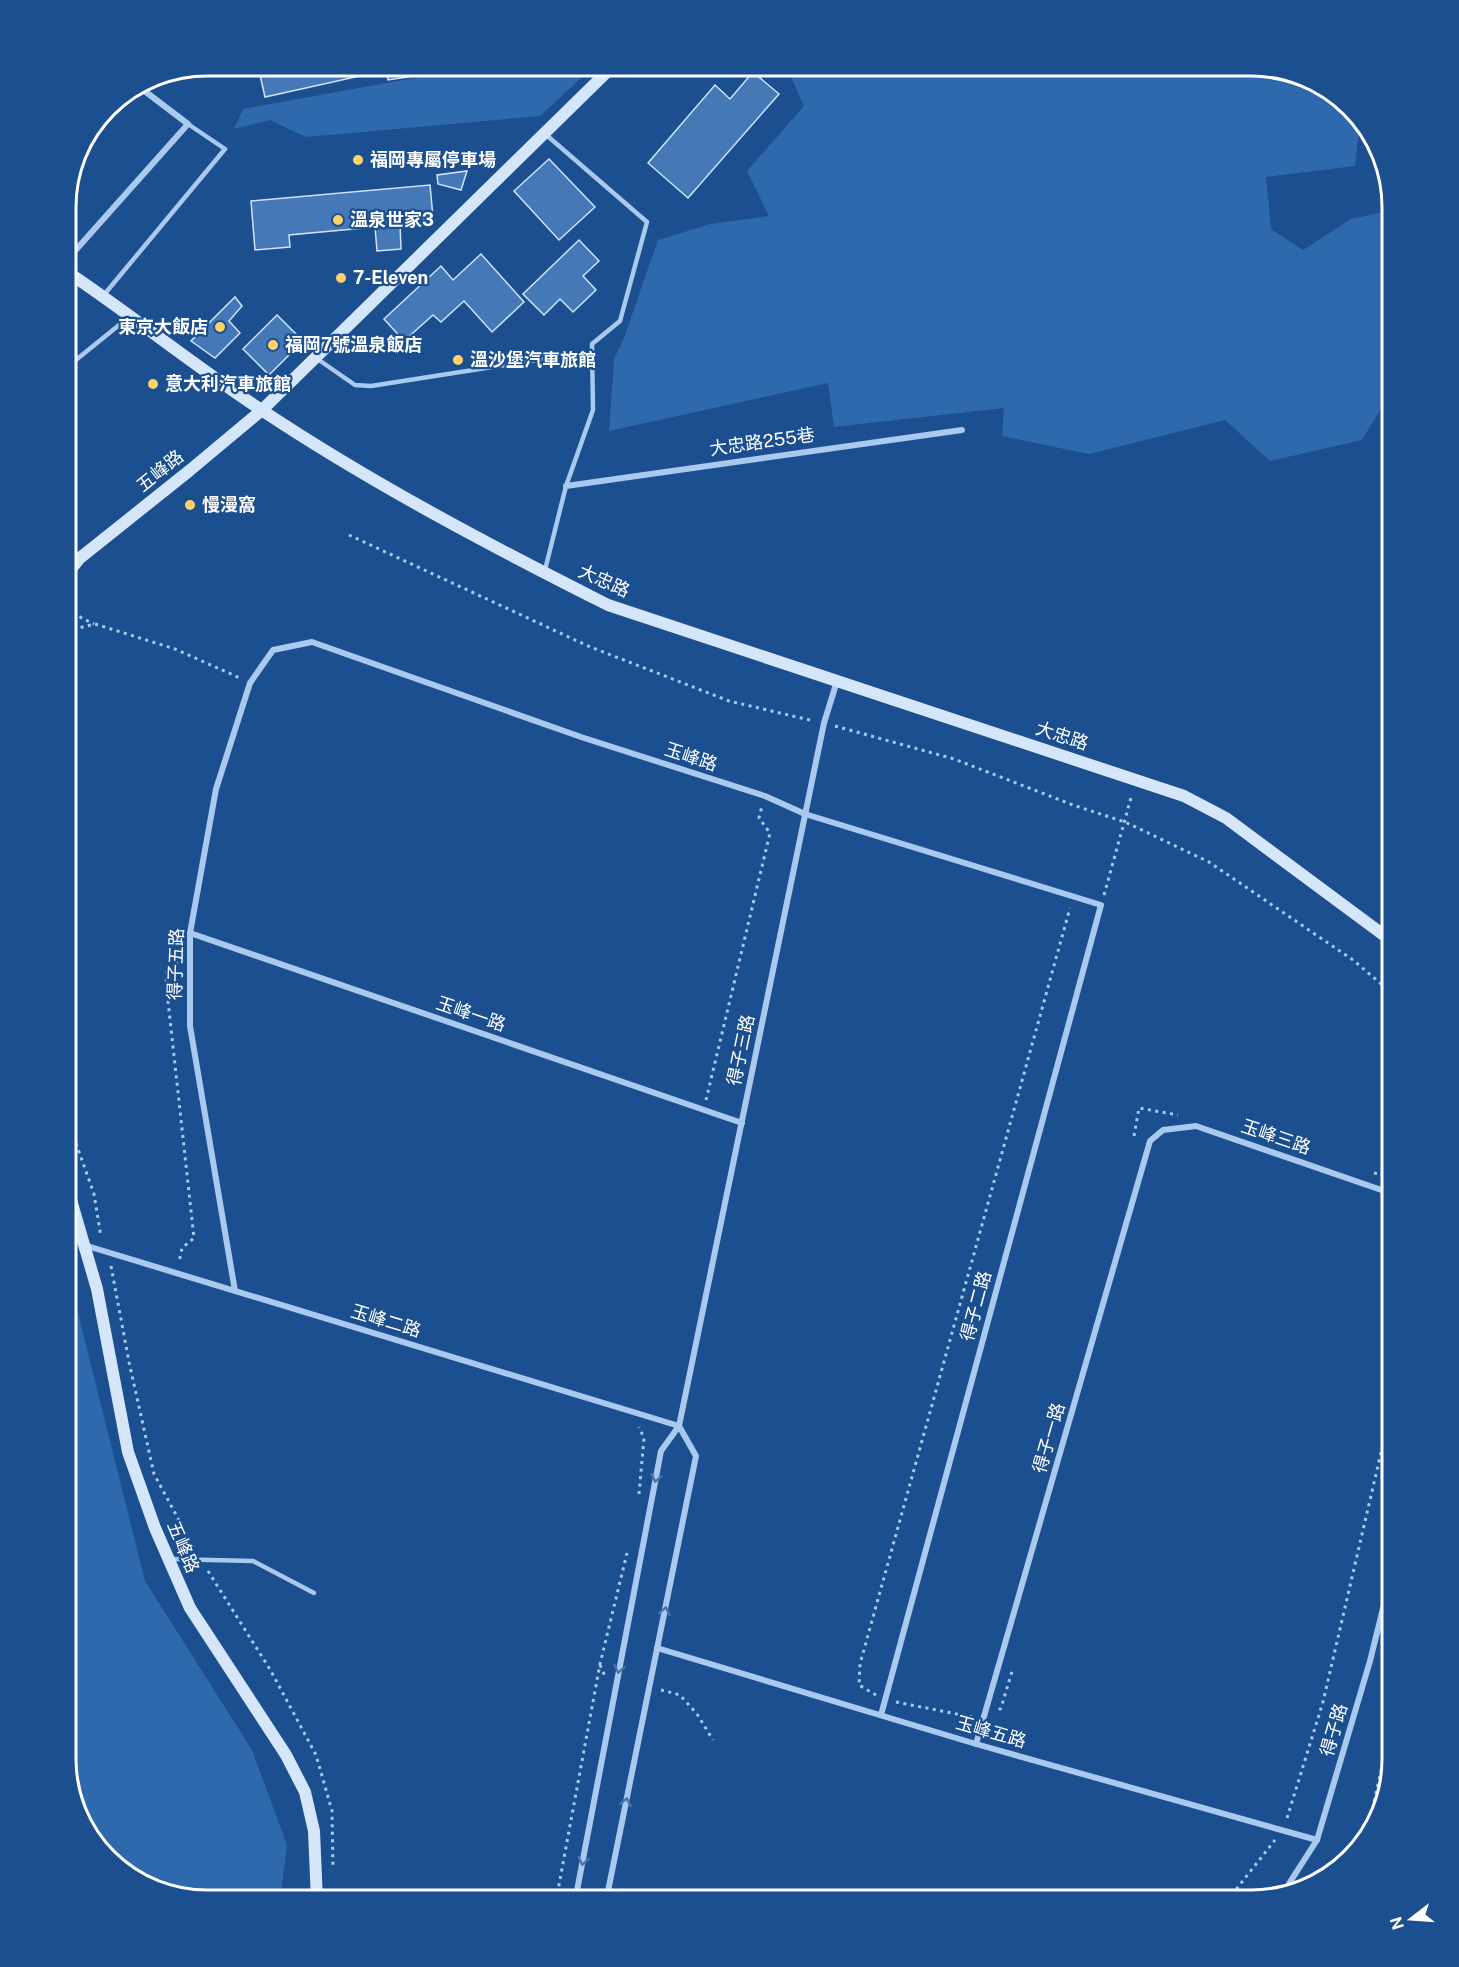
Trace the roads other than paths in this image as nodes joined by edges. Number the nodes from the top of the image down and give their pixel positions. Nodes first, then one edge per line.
1 (602, 77) edge
2 (146, 92) edge
3 (188, 124) junction
4 (544, 133) junction
5 (77, 249) edge
6 (77, 278) edge
7 (103, 296) junction
8 (131, 315) junction
9 (315, 357) junction
10 (557, 357) dead end
11 (77, 359) edge
12 (262, 410) junction
13 (962, 430) dead end
14 (566, 486) junction
15 (80, 558) junction
16 (77, 560) edge
17 (77, 562) edge
18 (544, 573) junction
19 (273, 650) joint
20 (837, 681) junction
21 (805, 814) junction
22 (1101, 905) joint
23 (190, 933) junction
24 (1382, 934) edge
25 (742, 1123) junction
26 (1150, 1141) joint
27 (1382, 1190) edge
28 (76, 1219) edge
29 (84, 1245) junction
30 (235, 1291) junction
31 (679, 1426) junction
32 (168, 1559) junction
33 (314, 1593) dead end
34 (1382, 1612) edge
35 (657, 1648) junction
36 (881, 1715) junction
37 (976, 1744) junction
38 (1317, 1840) junction
39 (1288, 1885) edge
40 (317, 1890) edge
41 (577, 1890) edge
42 (608, 1890) edge

1 - 4 street
2 - 3 street
3 - 5 street
3 - 7 lane
4 - 9 street
4 - 14 lane
6 - 7 street, 大忠路
7 - 8 street, 大忠路
8 - 11 lane
8 - 12 street, 大忠路
9 - 10 lane
9 - 12 street
12 - 15 street, 五峰路
12 - 18 street, 大忠路
13 - 14 street, 大忠路255巷
14 - 18 lane
15 - 16 street, 五峰路
15 - 17 street, 五峰路
18 - 20 street, 大忠路
19 - 21 street, 玉峰路
19 - 23 street, 得子五路
20 - 21 street, 得子三路
20 - 24 street, 大忠路
21 - 22 street, 玉峰路
21 - 25 street, 得子三路
22 - 36 street, 得子二路
23 - 25 street, 玉峰一路
23 - 30 street, 得子五路
25 - 31 street, 得子三路
26 - 27 street, 玉峰三路
26 - 37 street, 得子一路
28 - 29 street, 五峰路
29 - 30 street, 玉峰二路
29 - 32 street, 五峰路
30 - 31 street, 玉峰二路
35 -> 31 street
31 -> 41 street
32 - 33 lane
32 - 40 street, 五峰路
34 - 38 street, 得子路
35 - 36 street, 玉峰五路
42 -> 35 street
36 - 37 street, 玉峰五路
37 - 38 street, 玉峰五路
38 - 39 street, 得子路

